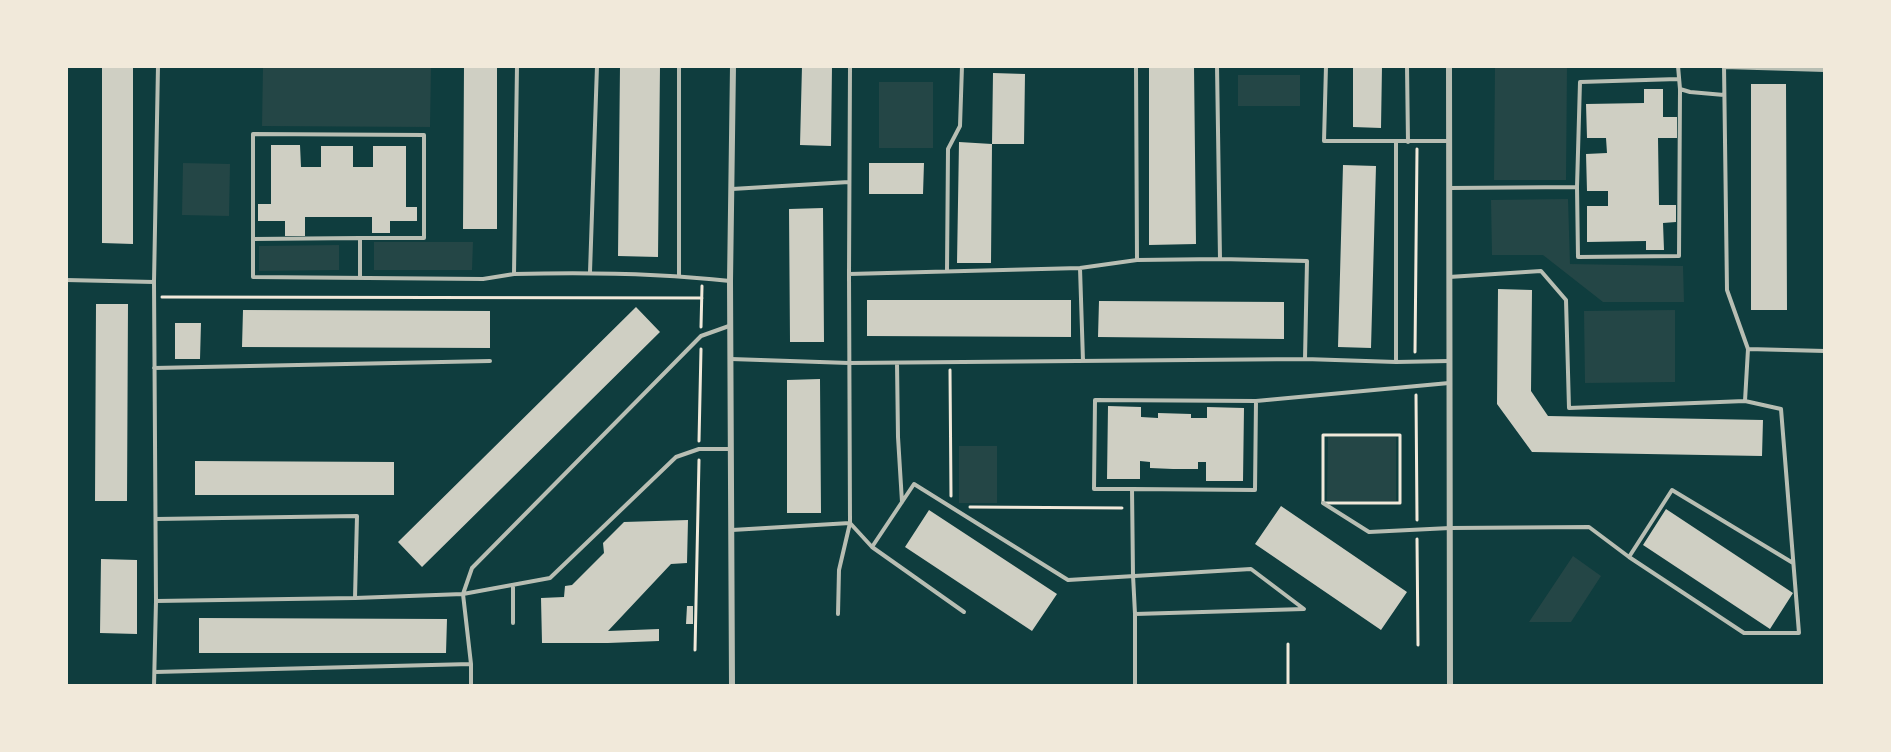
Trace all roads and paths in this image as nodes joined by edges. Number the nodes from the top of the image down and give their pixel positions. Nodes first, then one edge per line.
1 (158, 66) edge
2 (517, 66) edge
3 (597, 66) edge
4 (678, 66) edge
5 (733, 66) edge
6 (850, 66) edge
7 (962, 66) edge
8 (1136, 66) edge
9 (1217, 66) edge
10 (1326, 66) edge
11 (1407, 66) edge
12 (1449, 66) edge
13 (1678, 66) edge
14 (1724, 67) edge
15 (1825, 70) edge
16 (1678, 79) junction
17 (1680, 88) junction
18 (1724, 95) junction
19 (1408, 141) junction
20 (1449, 141) junction
21 (1396, 142) junction
22 (849, 182) junction
23 (1577, 187) junction
24 (1449, 188) junction
25 (732, 189) junction
26 (360, 238) junction
27 (253, 239) junction
28 (1220, 259) junction
29 (1137, 260) junction
30 (1080, 268) junction
31 (947, 271) junction
32 (590, 272) junction
33 (514, 274) junction
34 (849, 274) junction
35 (679, 275) junction
36 (360, 277) junction
37 (1449, 277) junction
38 (703, 278) junction
39 (66, 280) edge
40 (730, 281) junction
41 (154, 282) junction
42 (154, 297) junction
43 (702, 298) junction
44 (730, 326) junction
45 (701, 336) junction
46 (1748, 348) junction
47 (1825, 351) edge
48 (730, 359) junction
49 (1305, 359) junction
50 (490, 361) dead end
51 (1083, 361) junction
52 (1449, 361) junction
53 (950, 362) junction
54 (1396, 362) junction
55 (849, 363) junction
56 (898, 363) junction
57 (154, 368) junction
58 (1449, 383) junction
59 (1256, 401) junction
60 (1745, 401) junction
61 (699, 449) junction
62 (731, 449) junction
63 (1132, 489) junction
64 (956, 502) dead end
65 (902, 503) junction
66 (1323, 503) junction
67 (960, 506) dead end
68 (1132, 508) junction
69 (156, 519) junction
70 (850, 523) junction
71 (1450, 528) junction
72 (731, 530) junction
73 (872, 547) junction
74 (1629, 557) junction
75 (1793, 563) junction
76 (1133, 575) junction
77 (513, 585) junction
78 (463, 594) junction
79 (355, 598) junction
80 (156, 601) junction
81 (964, 612) dead end
82 (838, 614) dead end
83 (1135, 614) junction
84 (513, 623) dead end
85 (1288, 644) dead end
86 (695, 650) dead end
87 (471, 664) junction
88 (155, 672) junction
89 (154, 686) edge
90 (471, 686) edge
91 (732, 686) edge
92 (1135, 686) edge
93 (1288, 686) edge
94 (1450, 686) edge

1 - 41 lane
2 - 33 lane
3 - 32 lane
4 - 35 lane
5 - 25 street
6 - 22 lane
7 - 31 lane
8 - 29 lane
9 - 28 lane
10 - 21 lane
11 - 19 lane
12 - 20 street
13 - 16 lane
14 - 15 lane
14 - 18 lane
16 - 17 lane
16 - 23 lane
17 - 18 lane
17 - 23 lane
18 - 46 lane
19 - 20 lane
19 - 21 lane
20 - 24 street
21 - 54 lane
22 - 25 lane
22 - 34 lane
23 - 24 lane
24 - 37 street
25 - 40 street
26 - 27 lane
26 - 27 lane
26 - 36 lane
27 - 36 lane
28 - 29 lane
28 - 49 lane
29 - 30 lane
30 - 31 lane
30 - 51 lane
31 - 34 lane
32 - 33 lane
32 - 35 lane
33 - 36 lane
34 - 55 lane
35 - 38 lane
37 - 52 street
37 - 60 lane
38 - 40 lane
38 - 43 path
39 - 41 lane
40 - 44 street
41 - 42 lane
42 - 43 path
42 - 57 lane
43 - 45 path
44 - 45 lane
44 - 48 street
45 - 61 path
45 - 78 lane
46 - 47 lane
46 - 60 lane
48 - 55 lane
48 - 62 street
49 - 51 lane
49 - 54 lane
50 - 57 lane
51 - 53 lane
52 - 54 lane
52 - 58 street
53 - 56 lane
53 - 64 path
55 - 56 lane
55 - 70 lane
56 - 65 lane
57 - 69 lane
58 - 59 lane
58 - 71 street
59 - 63 lane
59 - 63 lane
60 - 75 lane
61 - 62 lane
61 - 77 lane
61 - 86 path
62 - 72 street
63 - 68 lane
65 - 73 lane
65 - 76 lane
66 - 66 path
66 - 71 lane
67 - 68 path
68 - 76 lane
69 - 79 lane
69 - 80 lane
70 - 72 lane
70 - 73 lane
70 - 82 lane
71 - 74 lane
71 - 94 street
72 - 91 street
73 - 81 lane
74 - 75 lane
74 - 75 lane
76 - 83 lane
76 - 83 lane
77 - 78 lane
77 - 84 lane
78 - 79 lane
78 - 87 lane
79 - 80 lane
80 - 88 lane
83 - 92 lane
85 - 93 path
87 - 88 lane
87 - 90 lane
88 - 89 lane

